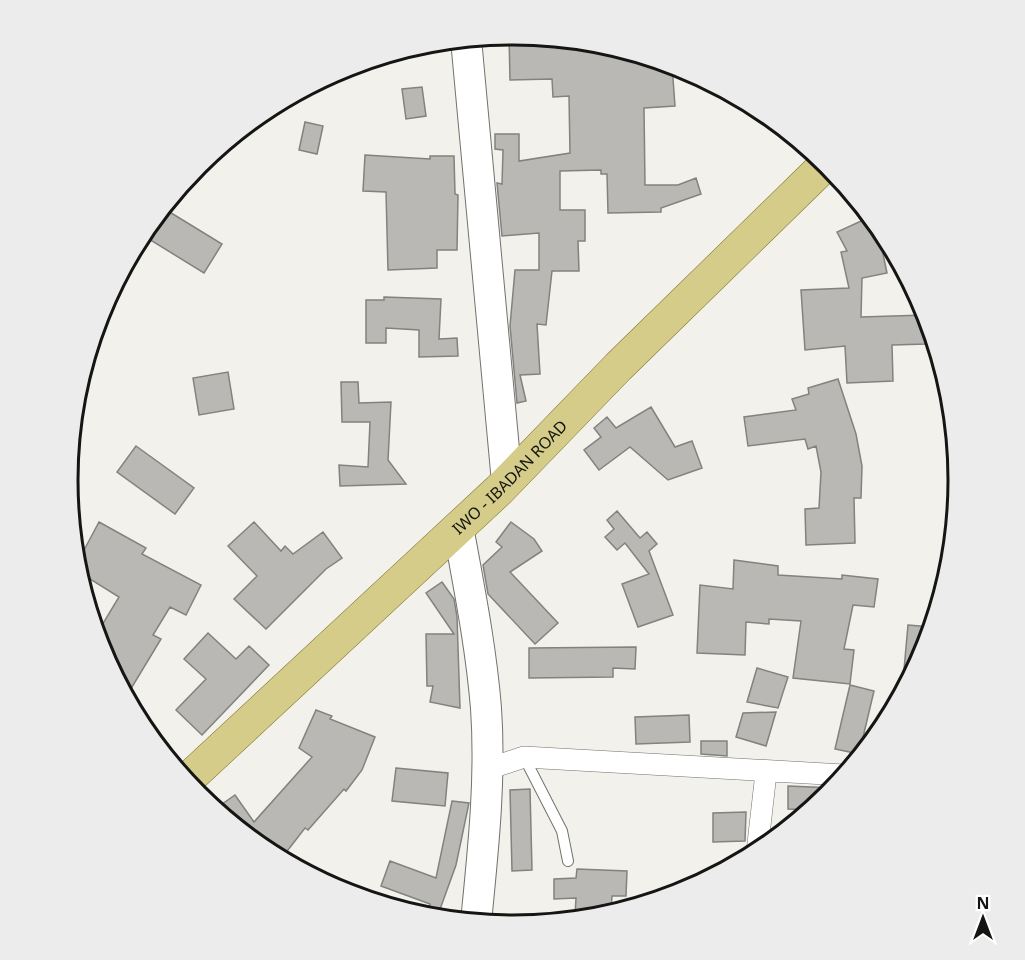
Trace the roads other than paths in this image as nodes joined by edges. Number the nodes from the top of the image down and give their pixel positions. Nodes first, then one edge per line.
1 (467, 48) edge
2 (819, 171) edge
3 (507, 482) junction
4 (458, 527) junction
5 (524, 757) junction
6 (488, 769) junction
7 (766, 773) junction
8 (193, 775) edge
9 (833, 775) edge
10 (759, 839) edge
11 (568, 861) dead end
12 (478, 913) edge

1 - 3 street
2 - 3 main road, IWO - IBADAN ROAD
3 - 4 main road, IWO - IBADAN ROAD
4 - 6 street
4 - 8 main road, IWO - IBADAN ROAD
5 - 6 street
5 - 7 street
5 - 11 lane
6 - 12 street
7 - 9 street
7 - 10 street

